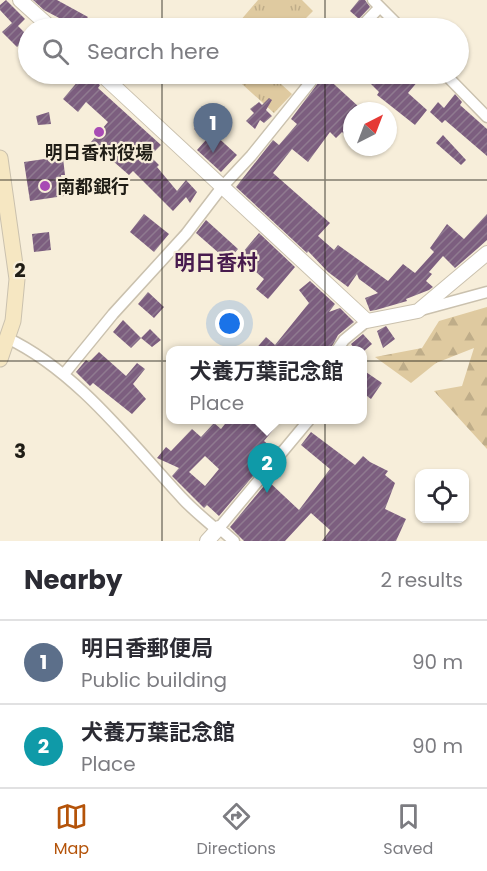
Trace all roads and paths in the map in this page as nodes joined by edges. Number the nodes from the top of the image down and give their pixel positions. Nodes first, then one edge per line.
1 (23, 1) edge
2 (376, 3) edge
3 (41, 18) edge
4 (366, 18) edge
5 (391, 18) edge
6 (112, 84) edge
7 (310, 84) edge
8 (455, 84) edge
9 (487, 117) edge
10 (0, 158) edge
11 (222, 188) junction
12 (487, 253) edge
13 (487, 292) edge
14 (418, 311) junction
15 (367, 321) junction
16 (7, 338) junction
17 (340, 346) edge
18 (0, 359) edge
19 (64, 374) junction
20 (306, 424) edge
21 (218, 529) junction
22 (207, 541) edge
23 (234, 541) edge

1 - 3 street
2 - 4 street
2 - 5 street
6 - 11 street
7 - 11 street
8 - 9 street
10 - 16 main road
11 - 15 street
11 - 19 street
12 - 14 street
13 - 14 street
14 - 15 street
15 - 17 street
16 - 18 main road
16 - 19 street
19 - 21 street
20 - 21 street
21 - 22 street
21 - 23 street

